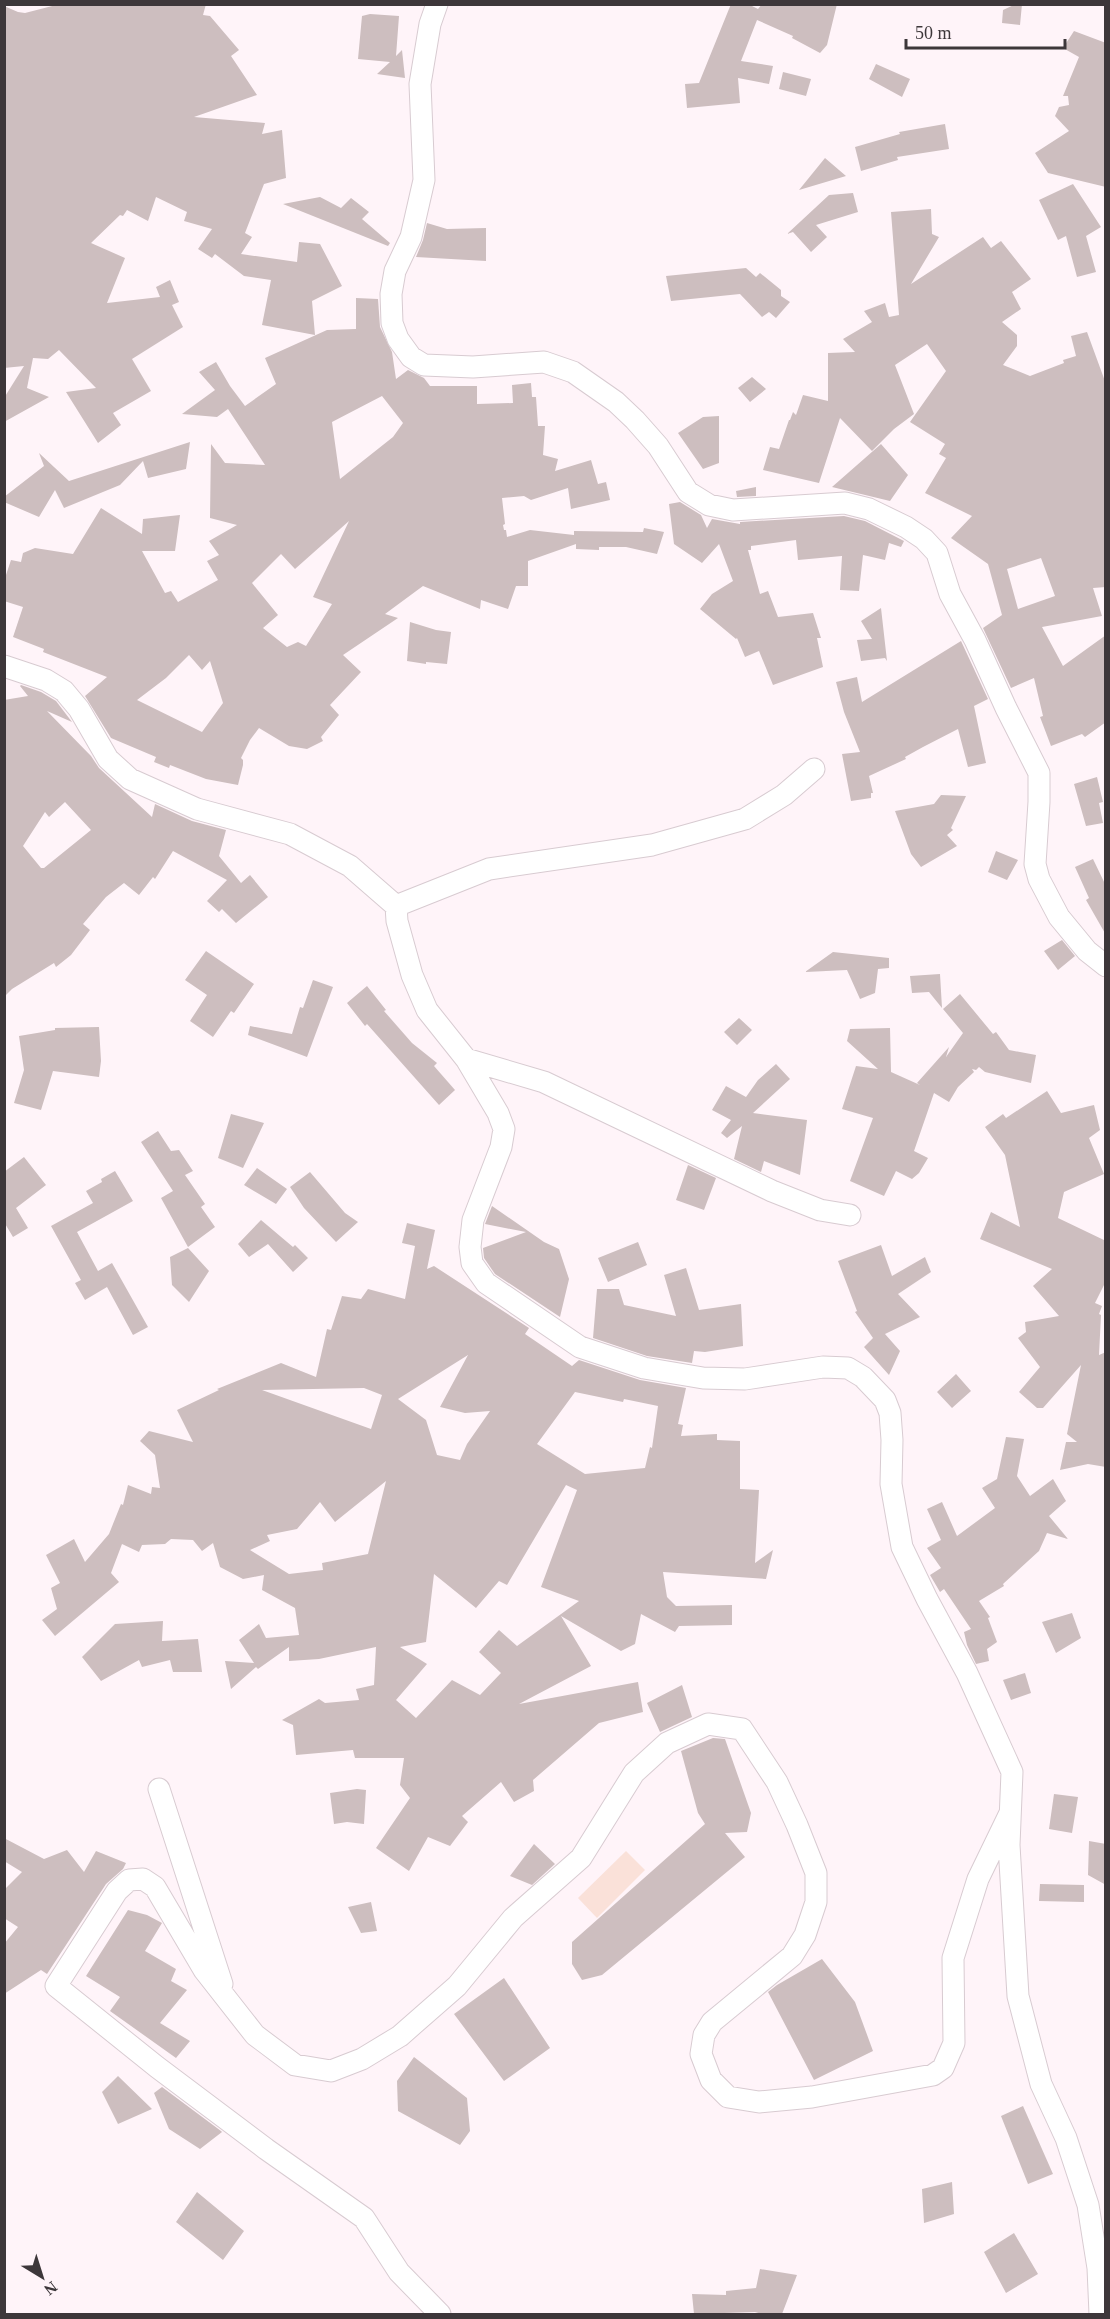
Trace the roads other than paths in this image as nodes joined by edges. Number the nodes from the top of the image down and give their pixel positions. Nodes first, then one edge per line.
1 (437, 4) edge
2 (4, 666) edge
3 (814, 769) dead end
4 (396, 906) junction
5 (1106, 966) edge
6 (466, 1059) junction
7 (849, 1215) dead end
8 (159, 1789) dead end
9 (1010, 1813) junction
10 (226, 1996) junction
11 (441, 2314) edge
12 (1100, 2314) edge

1 - 5 street
2 - 4 street
3 - 4 street
4 - 6 street
6 - 7 street
6 - 9 street
8 - 10 street
9 - 10 street
9 - 12 street
10 - 11 street

